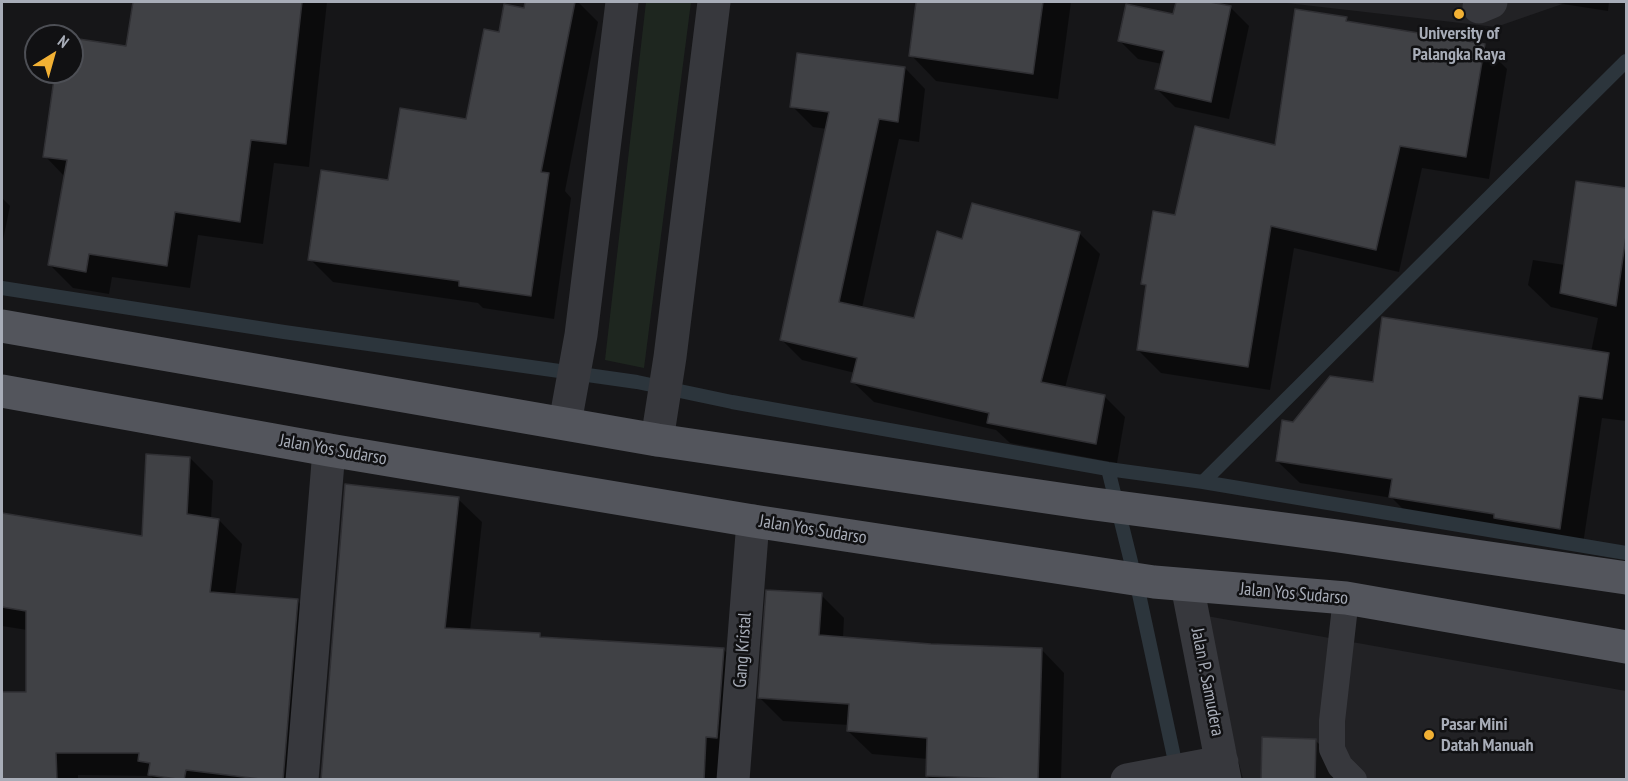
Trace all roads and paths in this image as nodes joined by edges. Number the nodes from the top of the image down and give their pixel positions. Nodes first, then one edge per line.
1 (622, 2) edge
2 (714, 2) edge
3 (2, 326) edge
4 (2, 391) edge
5 (565, 423) junction
6 (657, 440) junction
7 (329, 450) junction
8 (753, 521) junction
9 (1626, 578) edge
10 (1187, 585) junction
11 (1346, 598) junction
12 (1626, 647) edge
13 (1224, 771) edge
14 (1145, 776) edge
15 (302, 780) edge
16 (733, 780) edge
17 (1354, 780) edge

1 - 5 street
2 - 6 street
3 - 5 main road
4 - 7 main road, Jalan Yos Sudarso
5 - 6 main road
6 - 9 main road
7 - 8 main road, Jalan Yos Sudarso
7 - 15 street
8 - 10 main road, Jalan Yos Sudarso
8 - 16 street, Gang Kristal
10 - 11 main road, Jalan Yos Sudarso
10 - 13 street, Jalan P. Samudera
11 - 12 main road, Jalan Yos Sudarso
11 - 17 lane
13 - 14 street

